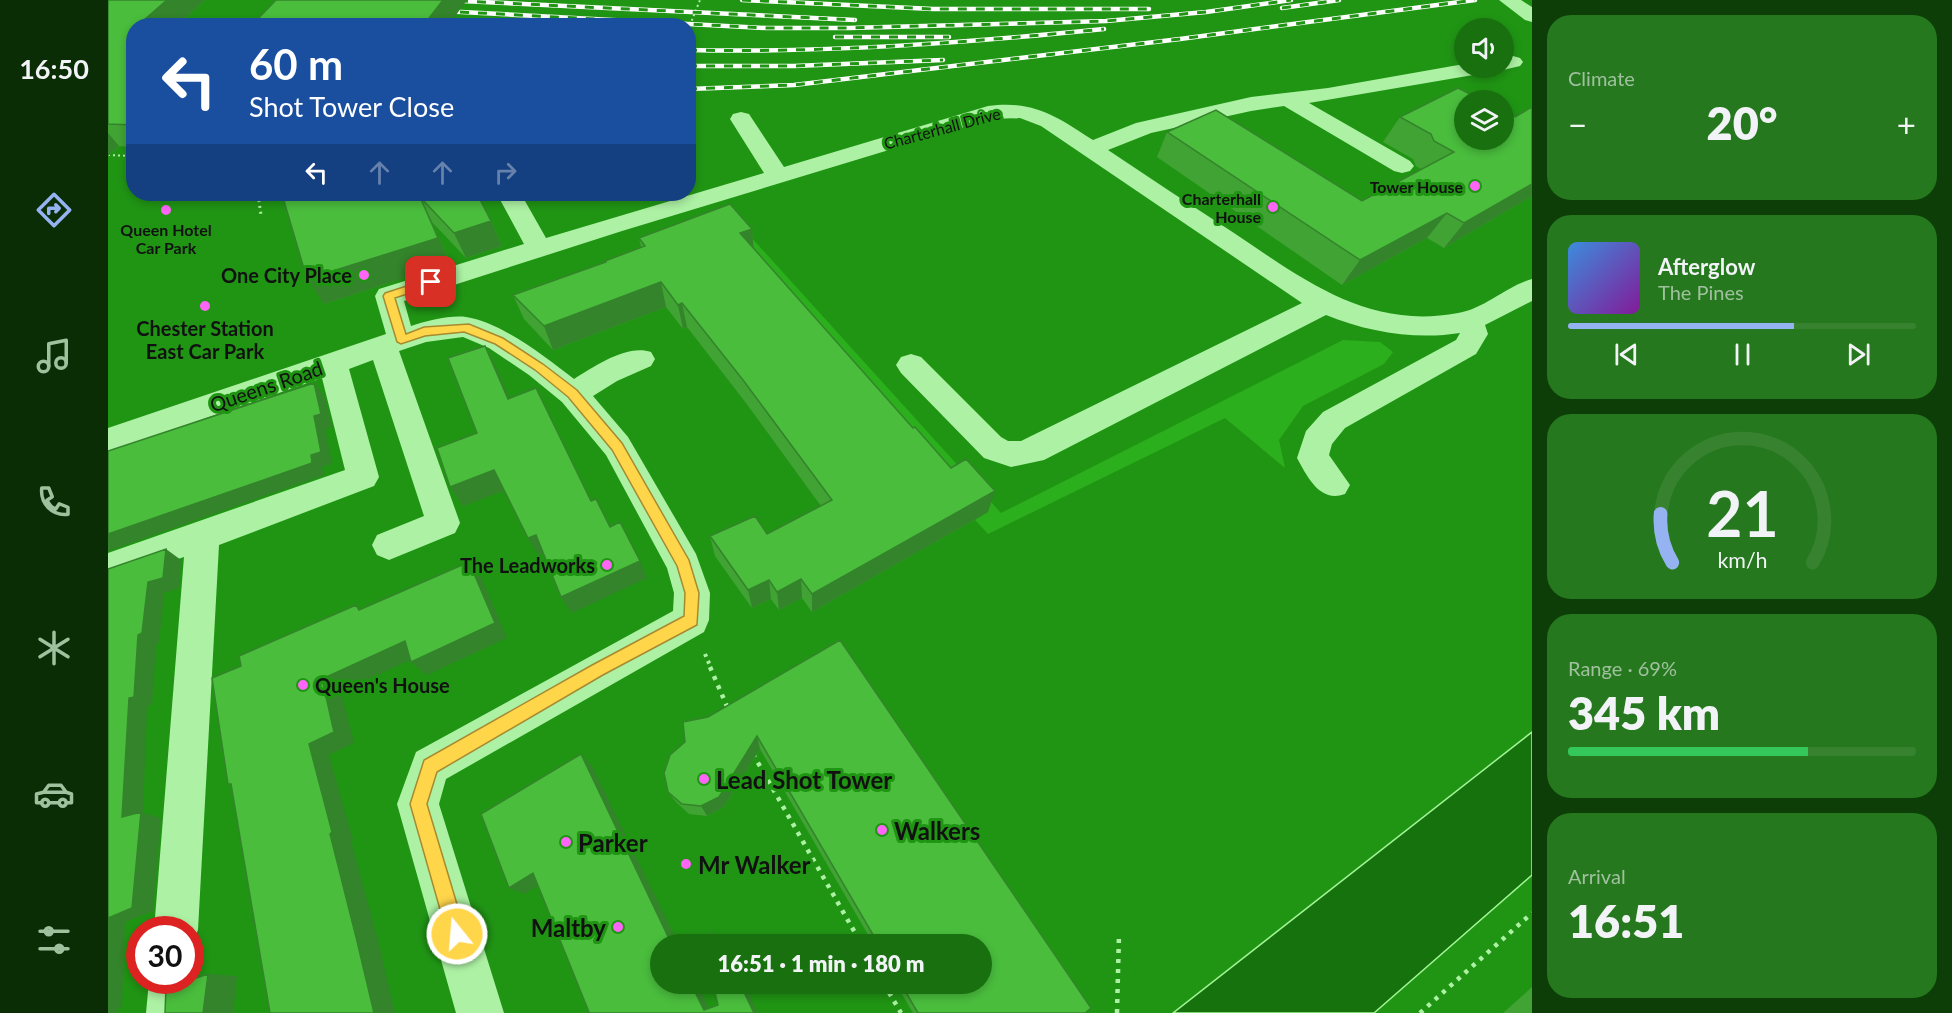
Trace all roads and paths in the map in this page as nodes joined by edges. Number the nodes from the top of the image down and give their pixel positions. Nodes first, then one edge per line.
1 (700, 0) edge
2 (1508, 0) edge
3 (1530, 14) edge
4 (693, 18) edge
5 (1454, 72) edge
6 (1287, 99) junction
7 (741, 119) dead end
8 (1091, 149) junction
9 (108, 155) edge
10 (126, 156) edge
11 (1402, 166) dead end
12 (777, 174) junction
13 (696, 199) edge
14 (259, 201) edge
15 (513, 201) edge
16 (689, 201) edge
17 (261, 215) dead end
18 (538, 247) junction
19 (1532, 288) edge
20 (1326, 303) junction
21 (1470, 321) junction
22 (403, 339) junction
23 (641, 359) dead end
24 (333, 363) junction
25 (910, 365) dead end
26 (573, 394) junction
27 (108, 440) edge
28 (1334, 485) dead end
29 (203, 536) junction
30 (389, 545) dead end
31 (108, 568) edge
32 (691, 620) junction
33 (732, 716) edge
34 (749, 747) edge
35 (1532, 913) edge
36 (177, 916) edge
37 (856, 934) edge
38 (1119, 934) dead end
39 (171, 994) edge
40 (890, 994) edge
41 (170, 1013) edge
42 (480, 1013) edge
43 (901, 1013) edge
44 (1117, 1013) edge
45 (1420, 1013) edge

1 - 4 path
2 - 3 street
5 - 6 street
6 - 8 street
6 - 11 street
7 - 12 street
8 - 12 street, Charterhall Drive
8 - 20 street, Charterhall Drive
9 - 10 path
12 - 13 street, Charterhall Drive
14 - 17 path
15 - 18 street
16 - 18 street, Charterhall Drive
18 - 22 street, Charterhall Drive
19 - 21 street, Charterhall Drive
20 - 21 street, Charterhall Drive
20 - 25 street
21 - 28 street
22 - 24 street, Queens Road
22 - 26 street, Queens Road
22 - 30 street
23 - 26 street
24 - 27 street, Queens Road
24 - 29 street
26 - 32 street, Queens Road
29 - 31 street
29 - 36 street
32 - 33 path
32 - 42 street
34 - 37 path
35 - 45 path
38 - 44 path
39 - 41 street
40 - 43 path

